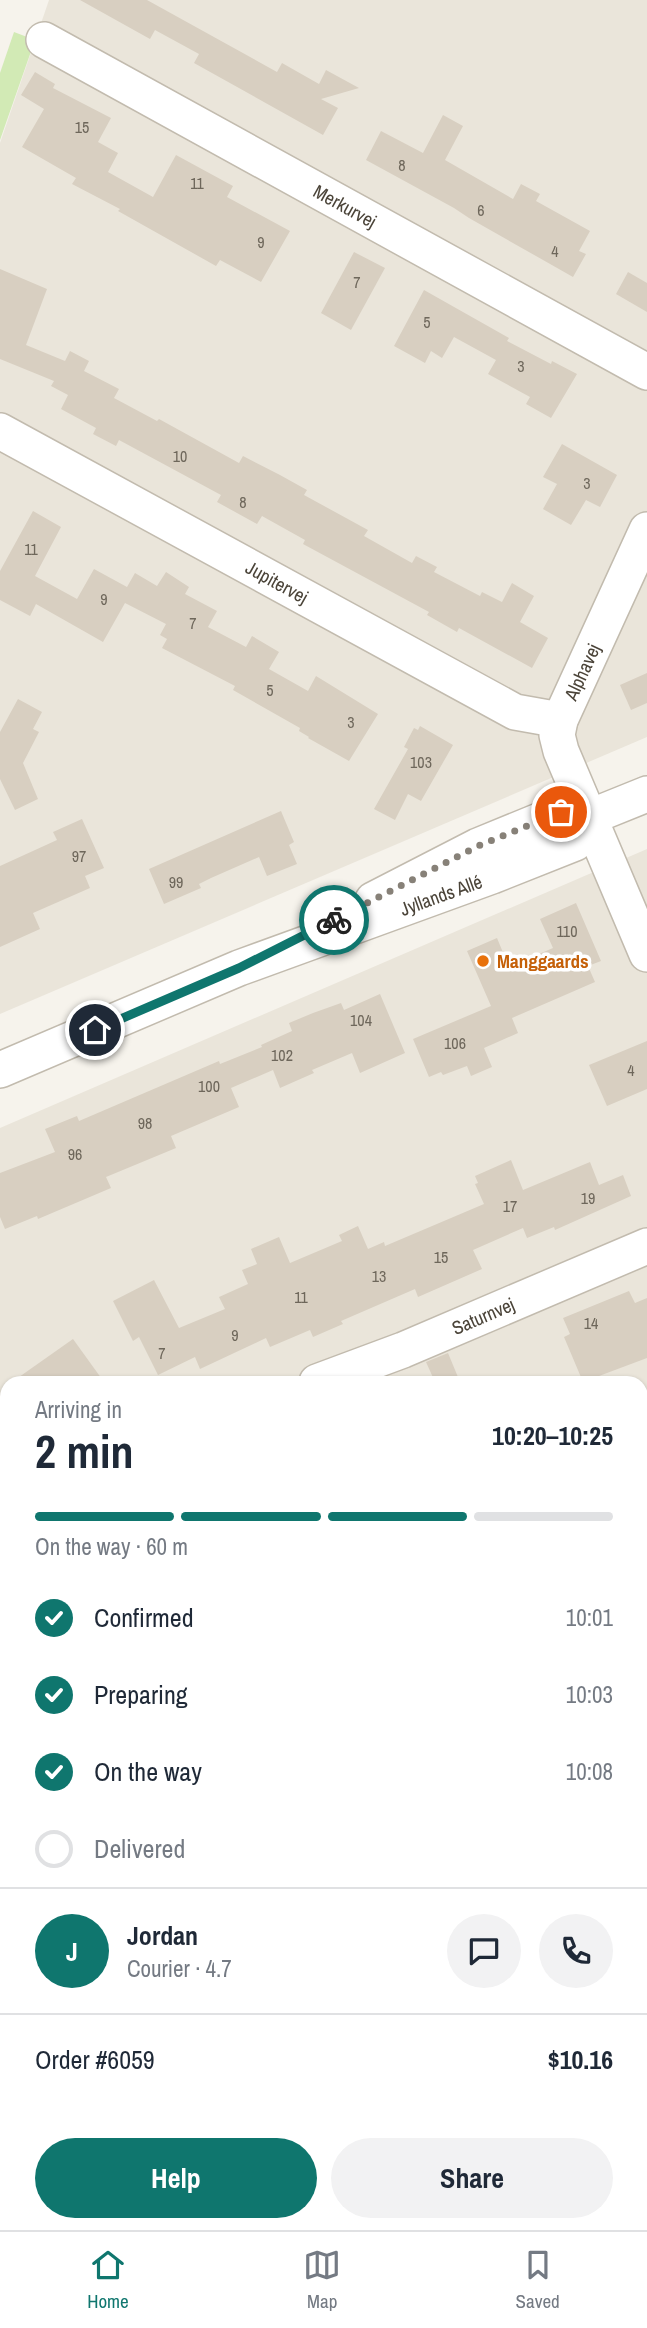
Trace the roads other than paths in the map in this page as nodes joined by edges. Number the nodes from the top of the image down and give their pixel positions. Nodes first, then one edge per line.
1 (44, 40) dead end
2 (647, 372) edge
3 (0, 430) edge
4 (647, 530) edge
5 (560, 720) junction
6 (647, 794) edge
7 (590, 817) junction
8 (647, 954) edge
9 (0, 1070) edge
10 (647, 1247) edge
11 (333, 1376) edge

1 - 2 street, Merkurvej
3 - 5 street, Jupitervej
4 - 5 street, Alphavej
5 - 7 street, Alphavej
6 - 7 street
7 - 8 street, Alphavej
7 - 9 street, Jyllands Allé
10 - 11 street, Saturnvej

